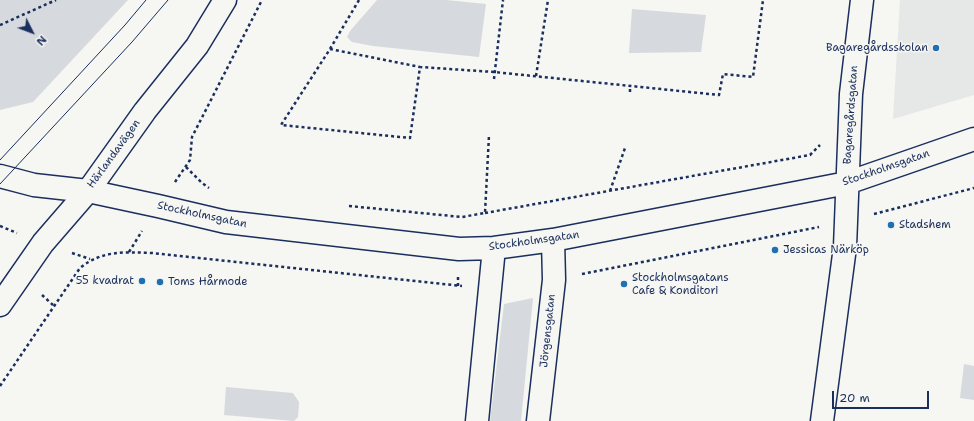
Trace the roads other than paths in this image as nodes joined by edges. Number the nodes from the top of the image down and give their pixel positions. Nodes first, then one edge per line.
1 (225, 0) edge
2 (862, 0) edge
3 (974, 139) edge
4 (0, 176) edge
5 (847, 183) junction
6 (88, 191) junction
7 (553, 240) junction
8 (494, 248) junction
9 (0, 305) edge
10 (477, 421) edge
11 (538, 421) edge
12 (822, 421) edge

1 - 6 street, Härlandavägen
2 - 5 street, Bagaregårdsgatan
3 - 5 street, Stockholmsgatan
4 - 6 street, Stockholmsgatan
5 - 7 street, Stockholmsgatan
5 - 12 street, Bagaregårdsgatan
6 - 8 street, Stockholmsgatan
6 - 9 street, Härlandavägen
7 - 8 street, Stockholmsgatan
7 - 11 street, Jörgensgatan
8 - 10 street

